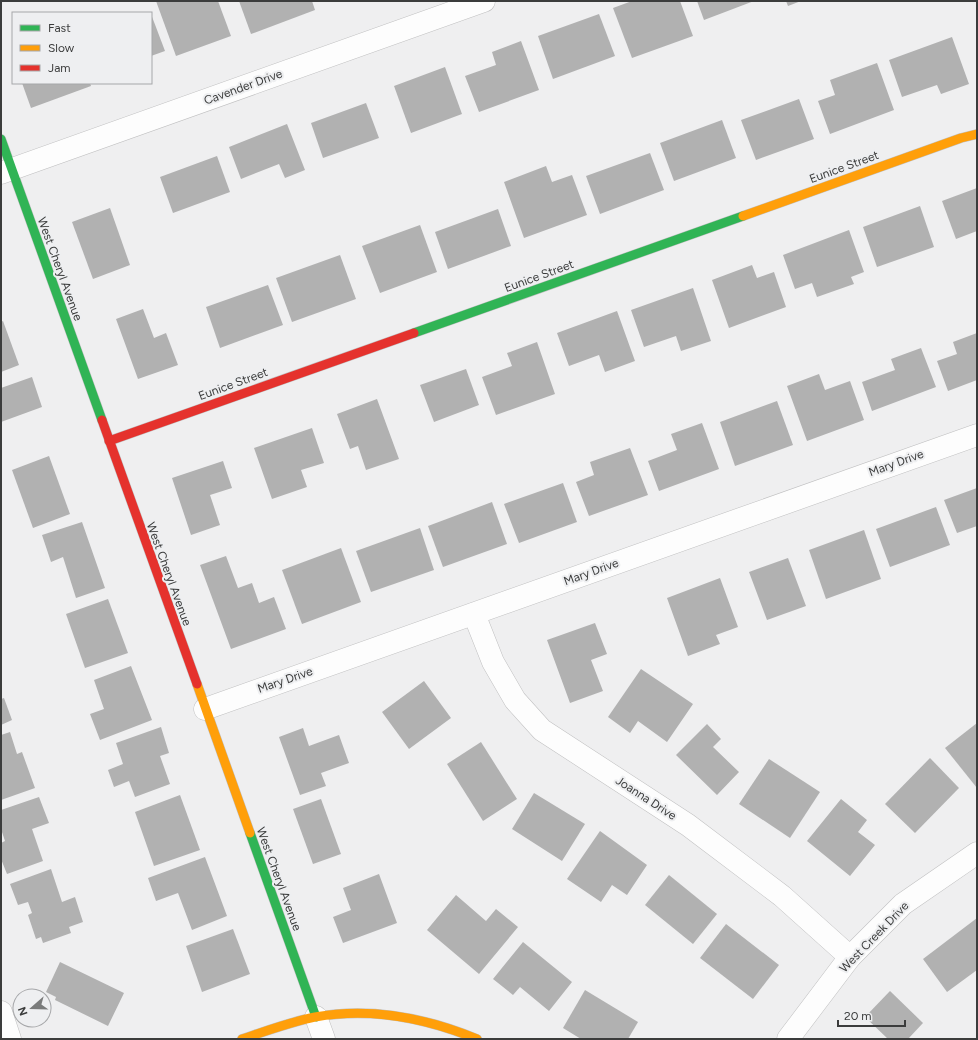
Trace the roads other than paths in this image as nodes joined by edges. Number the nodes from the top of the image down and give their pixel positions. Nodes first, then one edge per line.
1 (484, 1) edge
2 (977, 134) edge
3 (1, 139) edge
4 (6, 171) edge
5 (977, 435) edge
6 (108, 441) junction
7 (474, 614) junction
8 (205, 709) junction
9 (977, 853) edge
10 (850, 957) junction
11 (1, 1012) edge
12 (316, 1017) junction
13 (10, 1039) edge
14 (242, 1039) edge
15 (324, 1039) edge
16 (477, 1039) edge
17 (788, 1039) edge

1 - 4 street, Cavender Drive
2 - 6 street, Eunice Street
3 - 4 street, West Cheryl Avenue
4 - 6 street, West Cheryl Avenue
5 - 7 street, Mary Drive
6 - 8 street, West Cheryl Avenue
7 - 8 street, Mary Drive
7 - 10 street, Joanna Drive
8 - 12 street, West Cheryl Avenue
9 - 10 street, West Creek Drive
10 - 17 street, West Creek Drive
11 - 13 street
12 - 14 street
12 - 15 street
12 - 16 street

